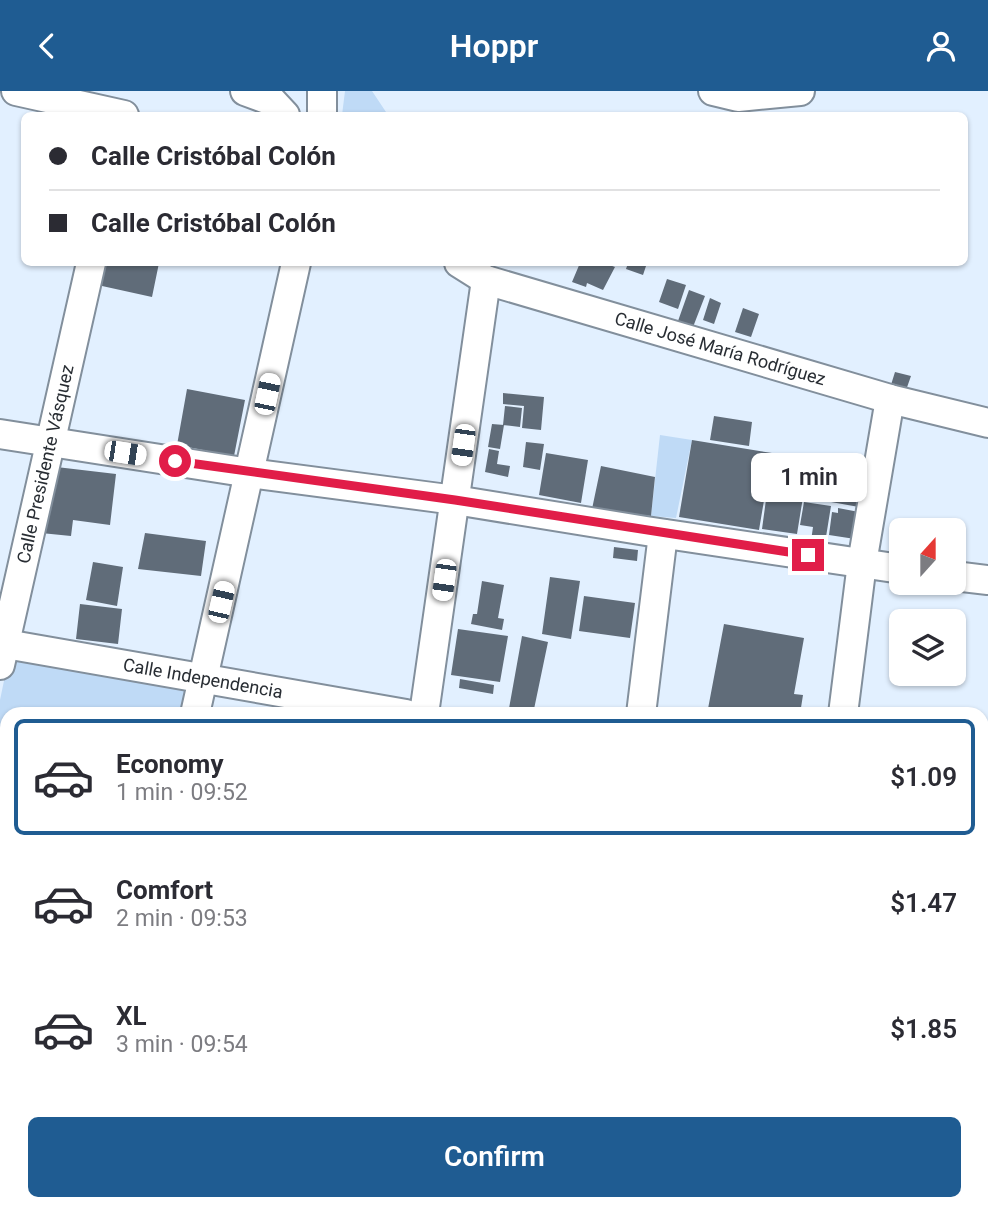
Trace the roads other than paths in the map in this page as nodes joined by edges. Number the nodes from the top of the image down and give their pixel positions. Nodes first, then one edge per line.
1 (16, 91) edge
2 (130, 91) edge
3 (245, 91) edge
4 (323, 91) edge
5 (713, 91) edge
6 (800, 91) edge
7 (278, 102) edge
8 (110, 112) edge
9 (125, 112) edge
10 (322, 112) edge
11 (90, 266) edge
12 (295, 266) edge
13 (464, 266) edge
14 (486, 281) junction
15 (890, 399) junction
16 (988, 423) edge
17 (0, 434) edge
18 (50, 442) junction
19 (250, 473) junction
20 (455, 500) junction
21 (663, 534) junction
22 (862, 563) junction
23 (889, 567) edge
24 (966, 577) edge
25 (988, 580) edge
26 (2, 650) edge
27 (203, 678) junction
28 (197, 707) edge
29 (367, 707) edge
30 (426, 707) edge
31 (641, 707) edge
32 (844, 707) edge

1 - 8 street
2 - 9 street
3 - 7 street
4 - 10 street
5 - 6 street
11 - 18 street, Calle Presidente Vásquez
12 - 19 street
13 - 14 street, Calle José María Rodríguez
14 - 15 street, Calle José María Rodríguez
14 - 20 street
15 - 16 street, Calle José María Rodríguez
15 - 22 street
17 - 18 street
18 - 19 street
18 - 26 street, Calle Presidente Vásquez
19 - 20 street
19 - 27 street
20 - 21 street
20 - 30 street
21 - 22 street
21 - 31 street
22 - 23 street
22 - 32 street
24 - 25 street
26 - 27 street, Calle Independencia
27 - 28 street
27 - 29 street, Calle Independencia

